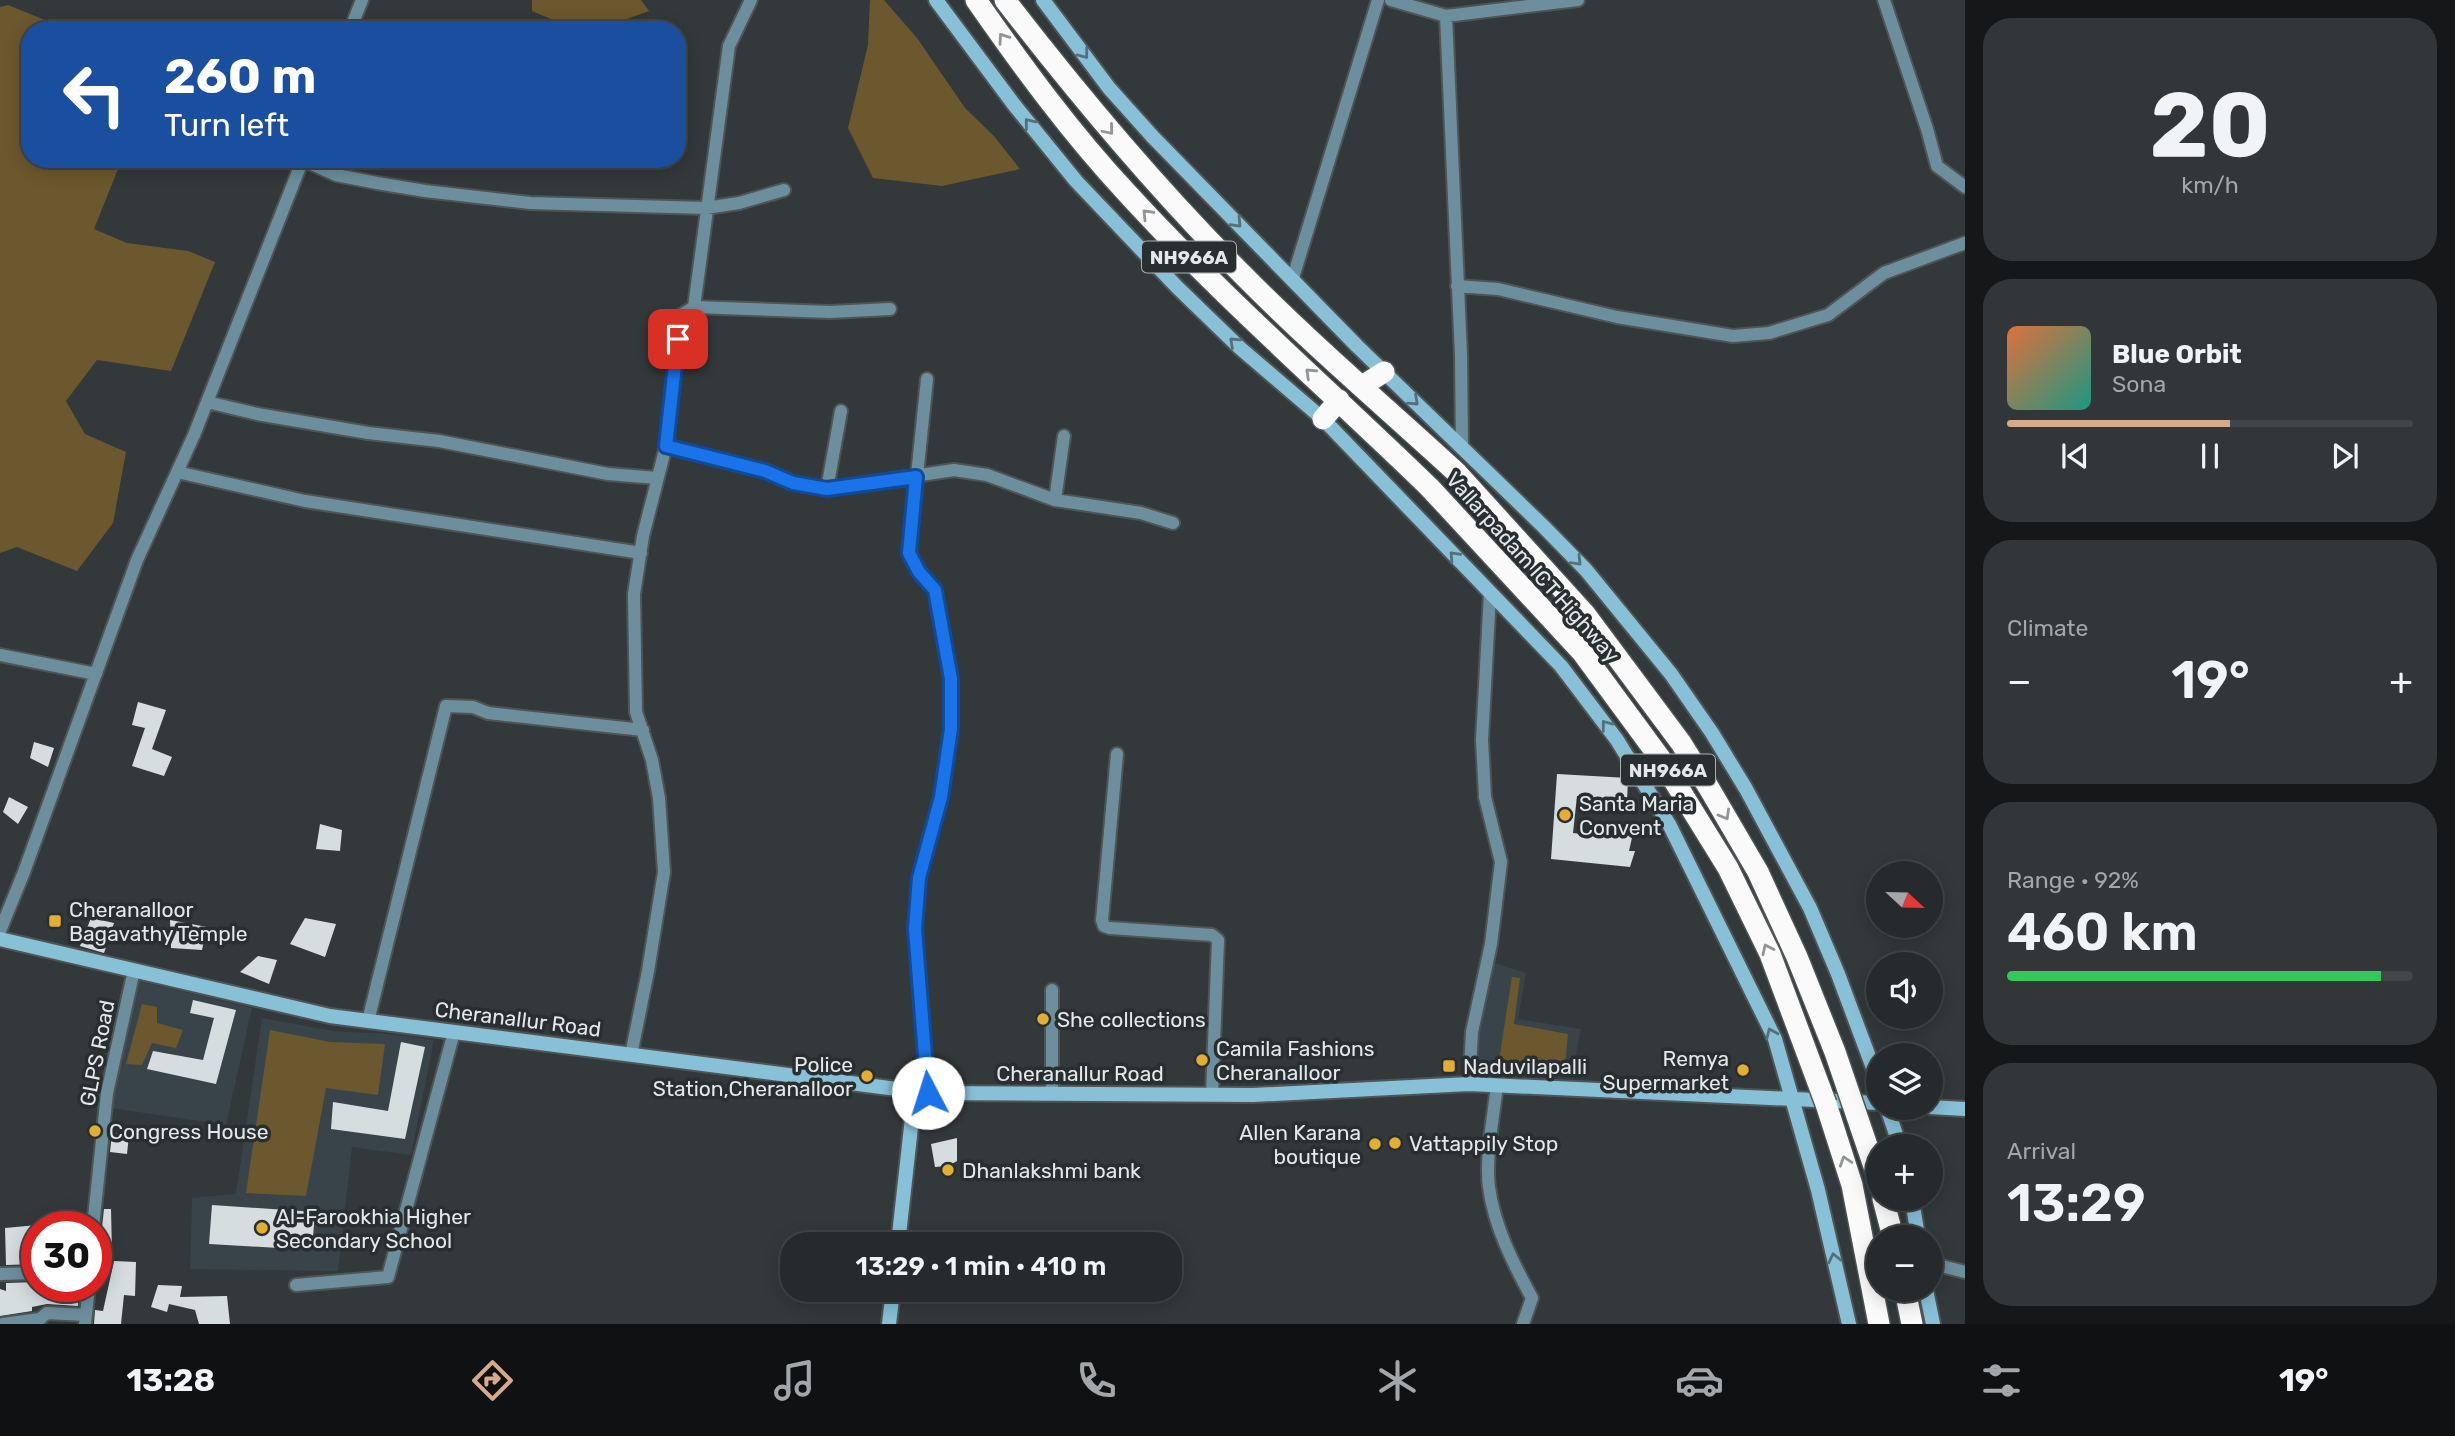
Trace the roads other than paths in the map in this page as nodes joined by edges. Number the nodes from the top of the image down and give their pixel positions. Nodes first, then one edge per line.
1 (362, 0) edge
2 (751, 0) edge
3 (936, 0) edge
4 (976, 0) edge
5 (1005, 0) edge
6 (1043, 0) edge
7 (1378, 0) edge
8 (1391, 0) edge
9 (1578, 0) edge
10 (1884, 0) edge
11 (1446, 16) junction
12 (354, 21) edge
13 (300, 168) edge
14 (321, 168) edge
15 (1965, 187) edge
16 (784, 190) dead end
17 (706, 208) junction
18 (1965, 243) edge
19 (1242, 275) junction
20 (1293, 281) junction
21 (1457, 286) junction
22 (1223, 292) junction
23 (694, 307) junction
24 (890, 309) dead end
25 (1384, 372) junction
26 (927, 379) dead end
27 (1362, 386) junction
28 (1339, 400) junction
29 (207, 402) junction
30 (841, 411) dead end
31 (1323, 419) junction
32 (1064, 436) dead end
33 (666, 446) junction
34 (1462, 446) junction
35 (177, 472) junction
36 (916, 477) junction
37 (657, 478) junction
38 (827, 489) junction
39 (1055, 500) junction
40 (1490, 507) junction
41 (1173, 523) dead end
42 (1469, 529) junction
43 (641, 553) junction
44 (1490, 594) junction
45 (0, 655) edge
46 (96, 674) junction
47 (643, 730) junction
48 (1117, 754) dead end
49 (0, 931) edge
50 (0, 939) edge
51 (134, 970) junction
52 (1052, 990) dead end
53 (368, 1021) junction
54 (454, 1032) junction
55 (1866, 1048) edge
56 (631, 1055) junction
57 (1469, 1084) junction
58 (1497, 1085) junction
59 (922, 1092) junction
60 (1052, 1094) junction
61 (1213, 1095) junction
62 (1790, 1098) junction
63 (1866, 1102) edge
64 (1943, 1108) edge
65 (1965, 1109) edge
66 (1866, 1143) edge
67 (95, 1211) edge
68 (900, 1232) edge
69 (1943, 1267) edge
70 (1965, 1272) edge
71 (21, 1273) edge
72 (0, 1274) edge
73 (296, 1285) dead end
74 (892, 1302) edge
75 (1907, 1302) edge
76 (1928, 1302) edge
77 (85, 1319) edge
78 (3, 1324) edge
79 (889, 1324) edge
80 (1523, 1324) edge
81 (1849, 1324) edge
82 (1879, 1324) edge
83 (1912, 1324) edge
84 (1933, 1324) edge

1 - 12 street
2 - 17 street
31 -> 3 street
22 -> 4 highway, Vallarpadam ICT Highway / NH966A
5 -> 19 highway, Vallarpadam ICT Highway / NH966A
6 -> 20 street
7 - 20 street
8 - 11 street
9 - 11 street
10 - 15 street
11 - 21 street
13 - 29 street
14 - 17 street
16 - 17 street
17 - 23 street
18 - 21 street
19 - 22 highway
19 - 27 highway, Vallarpadam ICT Highway / NH966A
20 - 25 street
21 - 34 street
28 -> 22 highway, Vallarpadam ICT Highway / NH966A
23 - 24 street
23 - 33 street
25 - 27 highway
25 -> 34 street
26 - 36 street
27 - 40 highway, Vallarpadam ICT Highway / NH966A, bridge
28 - 31 highway
28 - 42 highway, Vallarpadam ICT Highway / NH966A, bridge
29 - 35 street
29 - 37 street
30 - 38 street
44 -> 31 street
32 - 39 street
33 - 37 street
33 - 38 street
34 -> 55 street
35 - 43 street
35 - 46 street
36 - 38 street
36 - 39 street
36 - 59 street
37 - 43 street
39 - 41 street
40 - 42 highway
40 -> 66 highway, Vallarpadam ICT Highway / NH966A, bridge
82 -> 42 highway, Vallarpadam ICT Highway / NH966A, bridge
43 - 47 street
44 - 57 street
62 -> 44 street
45 - 46 street
46 - 49 street
47 - 53 street
47 - 56 street
48 - 61 street
50 - 51 street, Cheranallur Road
51 - 53 street, Cheranallur Road
51 - 67 street, GLPS Road
52 - 60 street
53 - 54 street, Cheranallur Road
54 - 56 street, Cheranallur Road
54 - 73 street
56 - 59 street, Cheranallur Road
57 - 58 street, Cheranallur Road
57 - 61 street, Cheranallur Road
58 - 62 street, Cheranallur Road
58 - 80 street
59 - 60 street, Cheranallur Road
59 - 68 street
60 - 61 street, Cheranallur Road
62 - 63 street, Cheranallur Road
81 -> 62 street
64 - 65 street
69 - 70 street
71 - 72 street
74 - 79 street
75 - 83 highway
76 - 84 street
77 - 78 street

